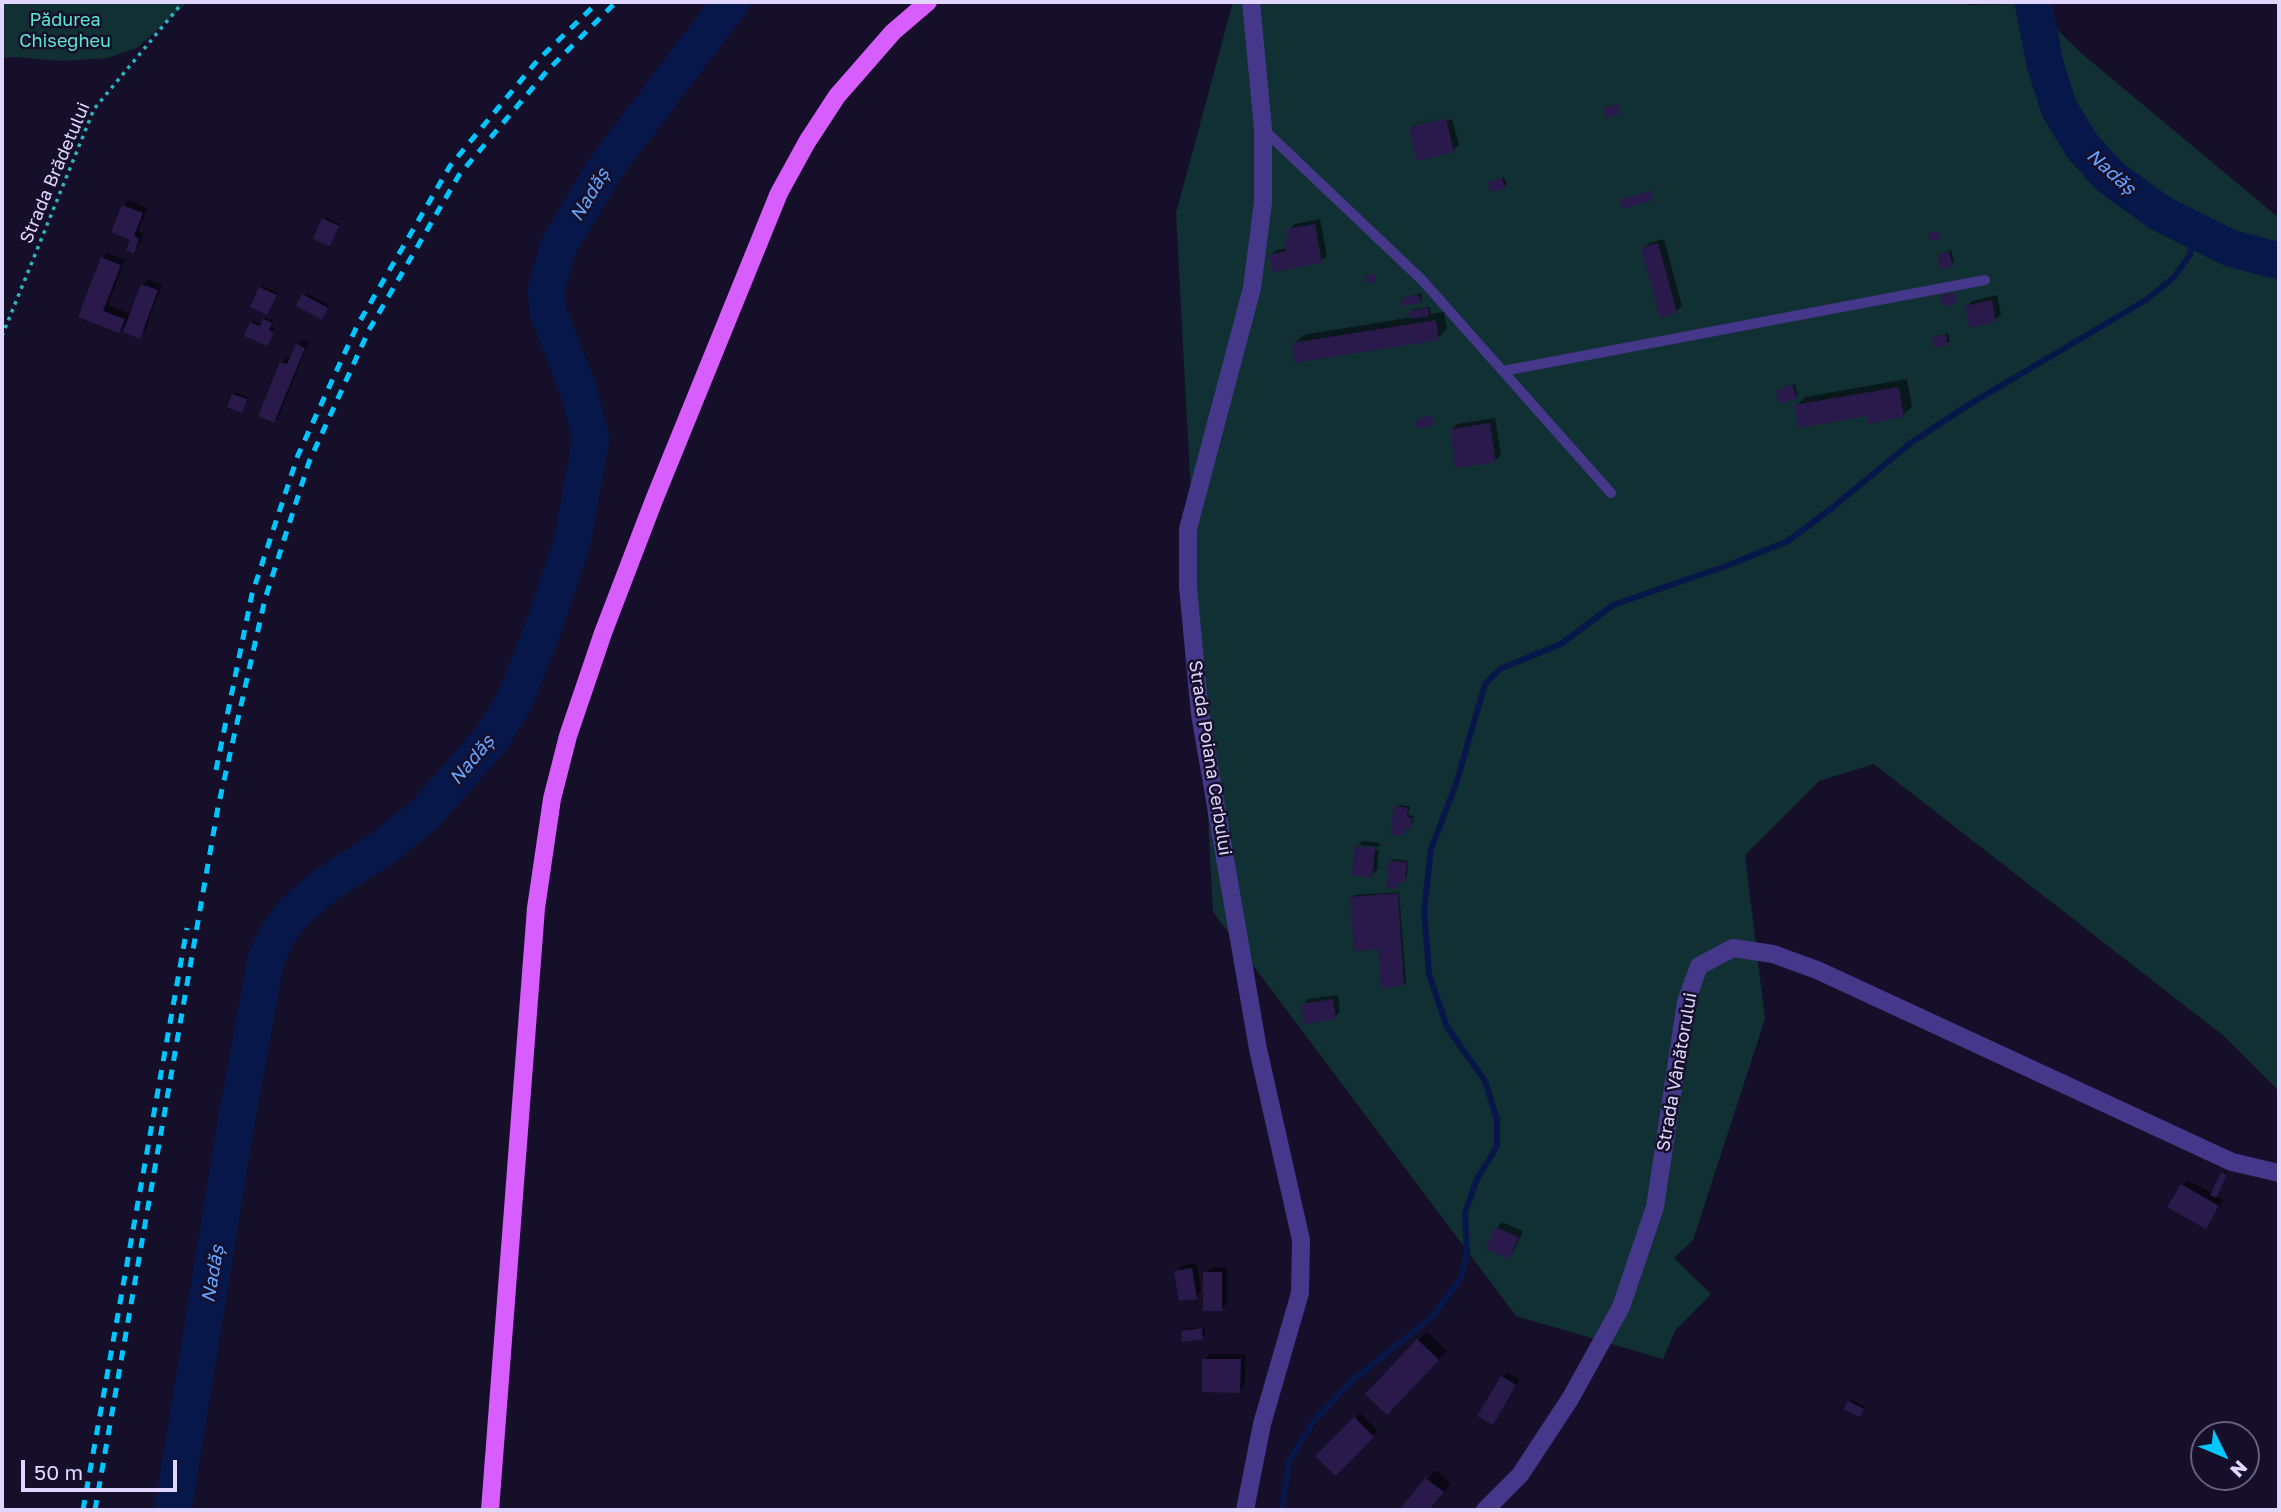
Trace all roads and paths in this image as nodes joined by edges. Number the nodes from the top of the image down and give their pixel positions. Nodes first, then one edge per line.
1 (183, 2) edge
2 (928, 2) edge
3 (1251, 2) edge
4 (1263, 129) junction
5 (1985, 280) dead end
6 (2, 336) edge
7 (1503, 371) junction
8 (1611, 493) dead end
9 (2279, 1173) edge
10 (490, 1510) edge
11 (1245, 1510) edge
12 (1485, 1510) edge

1 - 6 path, Strada Brădetului
2 - 10 main road
3 - 4 street, Strada Poiana Cerbului
4 - 7 lane
4 - 11 street, Strada Poiana Cerbului
5 - 7 lane
7 - 8 lane
9 - 12 street, Strada Vânătorului

